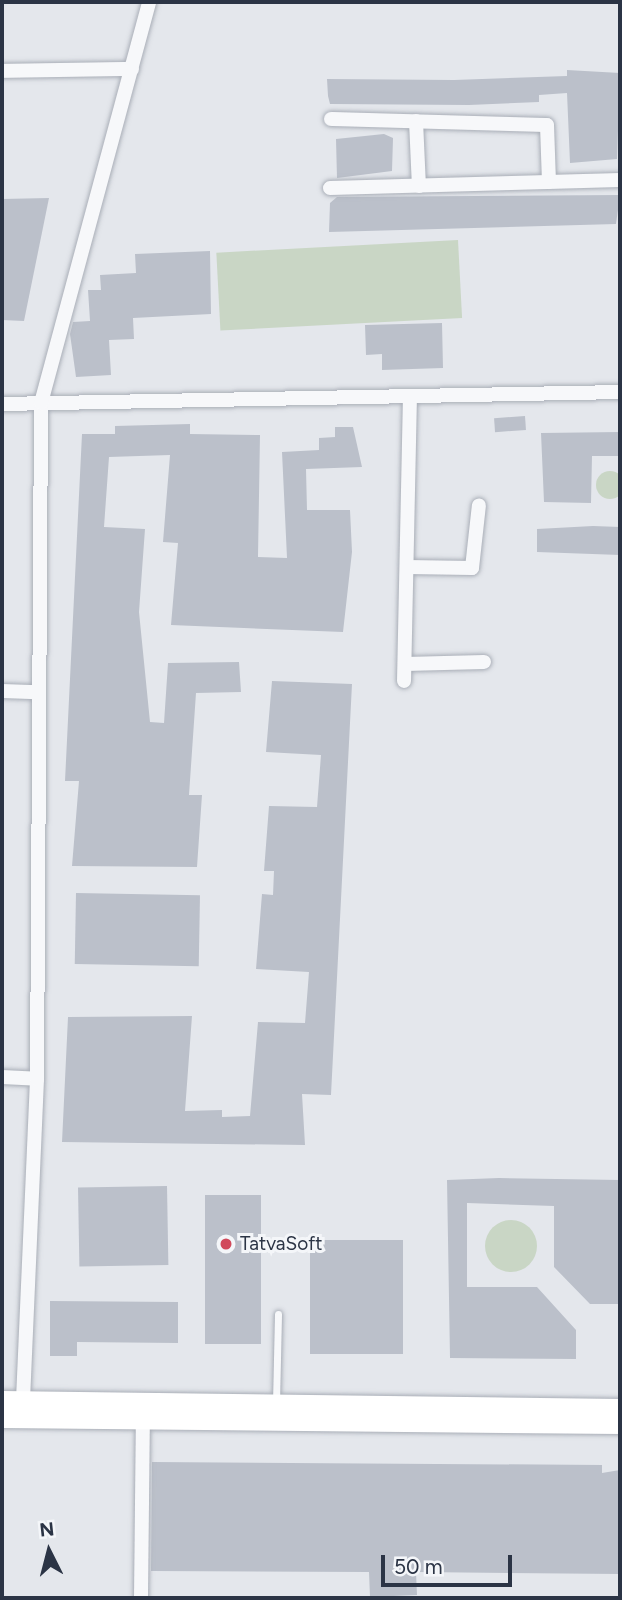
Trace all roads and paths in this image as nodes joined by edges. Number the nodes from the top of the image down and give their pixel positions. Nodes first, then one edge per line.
1 (149, 2) edge
2 (132, 69) junction
3 (2, 71) edge
4 (331, 119) dead end
5 (416, 121) junction
6 (620, 180) edge
7 (549, 182) junction
8 (419, 186) junction
9 (330, 188) dead end
10 (620, 392) edge
11 (410, 396) junction
12 (41, 403) junction
13 (2, 404) edge
14 (479, 505) dead end
15 (407, 567) junction
16 (484, 662) dead end
17 (405, 664) junction
18 (404, 681) dead end
19 (2, 691) edge
20 (38, 692) junction
21 (2, 1077) edge
22 (37, 1079) junction
23 (278, 1314) dead end
24 (2, 1400) edge
25 (23, 1400) junction
26 (276, 1403) junction
27 (620, 1408) edge
28 (143, 1417) junction
29 (2, 1418) edge
30 (620, 1424) edge
31 (141, 1598) edge

1 - 2 street
2 - 3 street
2 - 12 street
4 - 5 street
5 - 7 street
5 - 8 street
6 - 7 street
7 - 8 street
8 - 9 street
10 - 11 street
11 - 12 street
11 - 15 street
12 - 13 street
12 - 20 street
14 - 15 street
15 - 17 street
16 - 17 street
17 - 18 street
19 - 20 street
20 - 22 street
21 - 22 street
22 - 25 street
23 - 26 lane
24 - 25 main road
25 - 26 main road
26 - 27 main road
28 - 29 main road
28 - 30 main road
28 - 31 street

